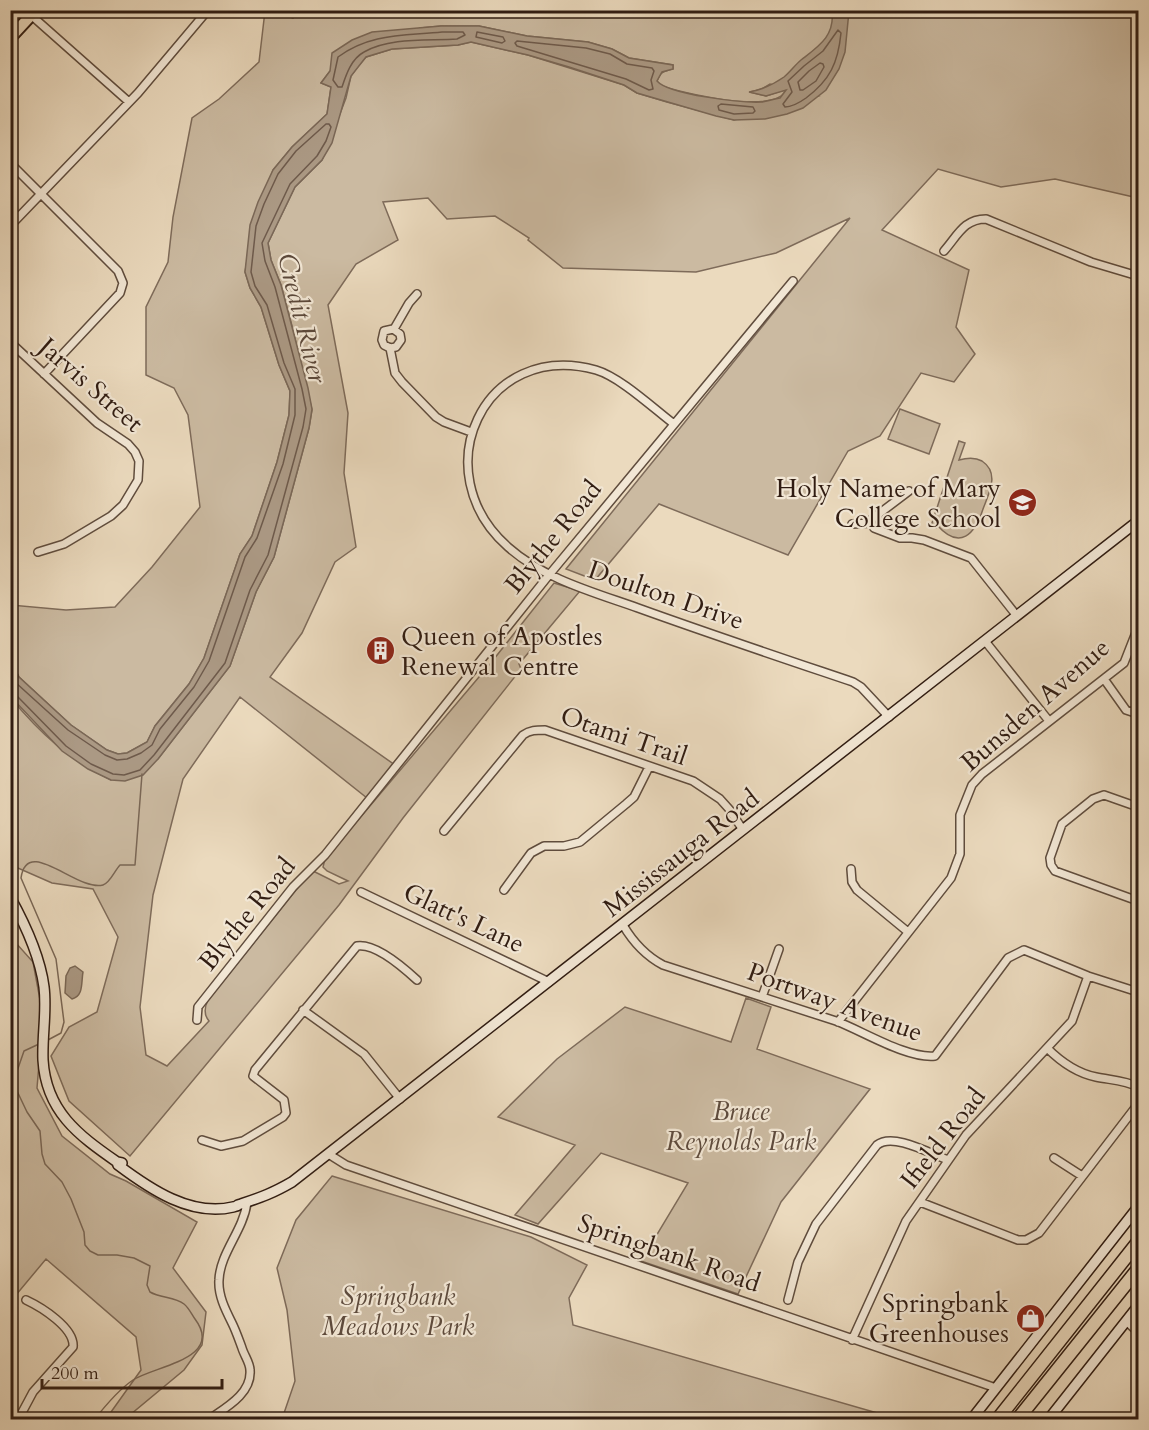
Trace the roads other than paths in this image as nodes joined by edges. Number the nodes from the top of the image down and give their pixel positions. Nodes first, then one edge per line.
1 (208, 10) edge
2 (34, 13) edge
3 (10, 38) edge
4 (129, 102) junction
5 (10, 164) edge
6 (40, 194) junction
7 (10, 226) edge
8 (944, 251) dead end
9 (1138, 276) edge
10 (793, 281) dead end
11 (417, 294) dead end
12 (394, 329) junction
13 (10, 342) edge
14 (390, 348) junction
15 (44, 374) junction
16 (674, 424) junction
17 (471, 432) junction
18 (909, 491) dead end
19 (1138, 521) edge
20 (871, 523) junction
21 (852, 524) dead end
22 (38, 552) dead end
23 (549, 575) junction
24 (1017, 616) junction
25 (1138, 632) edge
26 (986, 641) junction
27 (1104, 679) junction
28 (1138, 714) edge
29 (889, 717) junction
30 (1049, 721) junction
31 (649, 767) junction
32 (1138, 807) edge
33 (743, 830) junction
34 (444, 831) dead end
35 (851, 869) dead end
36 (504, 890) dead end
37 (361, 892) dead end
38 (10, 897) edge
39 (1138, 901) edge
40 (623, 925) junction
41 (908, 932) junction
42 (779, 949) dead end
43 (1088, 976) junction
44 (417, 980) dead end
45 (549, 982) junction
46 (1138, 992) edge
47 (762, 998) junction
48 (303, 1010) junction
49 (197, 1020) dead end
50 (838, 1022) junction
51 (1047, 1048) junction
52 (1138, 1087) edge
53 (400, 1099) junction
54 (1138, 1104) edge
55 (202, 1140) dead end
56 (330, 1155) junction
57 (1054, 1158) dead end
58 (948, 1160) junction
59 (1082, 1176) junction
60 (920, 1202) junction
61 (244, 1203) junction
62 (1138, 1208) edge
63 (1138, 1242) edge
64 (1138, 1269) edge
65 (26, 1300) dead end
66 (788, 1300) dead end
67 (1138, 1306) edge
68 (1126, 1322) junction
69 (1138, 1332) edge
70 (852, 1340) junction
71 (996, 1389) junction
72 (18, 1419) edge
73 (208, 1419) edge
74 (971, 1419) edge
75 (997, 1419) edge
76 (1017, 1419) edge
77 (1048, 1419) edge

1 - 4 street
2 - 3 main road
2 - 4 street
4 - 6 street
5 - 6 street
6 - 7 street
6 - 15 street
8 - 9 street
10 - 16 street, Blythe Road
11 - 12 street
12 - 14 street
12 - 14 street
13 - 15 street, Jarvis Street
14 - 17 street
15 - 22 street, Jarvis Street
16 - 17 street, Doulton Drive
16 - 23 street, Blythe Road
17 - 23 street, Doulton Drive
18 - 20 street
19 - 24 main road, Mississauga Road
20 - 21 street
20 - 24 street
23 - 29 street, Doulton Drive
23 - 49 street, Blythe Road
24 - 26 main road, Mississauga Road
25 - 27 street, Bunsden Avenue
26 - 29 main road, Mississauga Road
26 - 30 street
27 - 28 street
27 - 30 street, Bunsden Avenue
29 - 33 main road, Mississauga Road
30 - 41 street, Bunsden Avenue
31 - 33 street, Otami Trail
31 - 34 street, Otami Trail
31 - 36 street
32 - 39 street
33 - 40 main road, Mississauga Road
35 - 41 street
37 - 45 street, Glatt's Lane
38 - 61 main road, Mississauga Road
40 - 45 main road, Mississauga Road
40 - 47 street, Portway Avenue
41 - 50 street, Bunsden Avenue
42 - 47 street
43 - 46 street, Portway Avenue
43 - 50 street, Portway Avenue
43 - 51 street, Ifield Road
44 - 48 street
45 - 53 main road, Mississauga Road
47 - 50 street, Portway Avenue
48 - 53 street
48 - 55 street
51 - 52 street
51 - 58 street, Ifield Road
53 - 56 main road, Mississauga Road
54 - 59 street
56 - 61 main road, Mississauga Road
56 - 70 street, Springbank Road
57 - 59 street
58 - 60 street, Ifield Road
58 - 66 street
59 - 60 street
60 - 70 street, Ifield Road
61 - 73 street
62 - 71 main road
63 - 75 highway
64 - 76 highway
65 - 72 street
67 - 68 main road
68 - 69 street
68 - 77 main road
70 - 71 street, Springbank Road
71 - 74 main road

